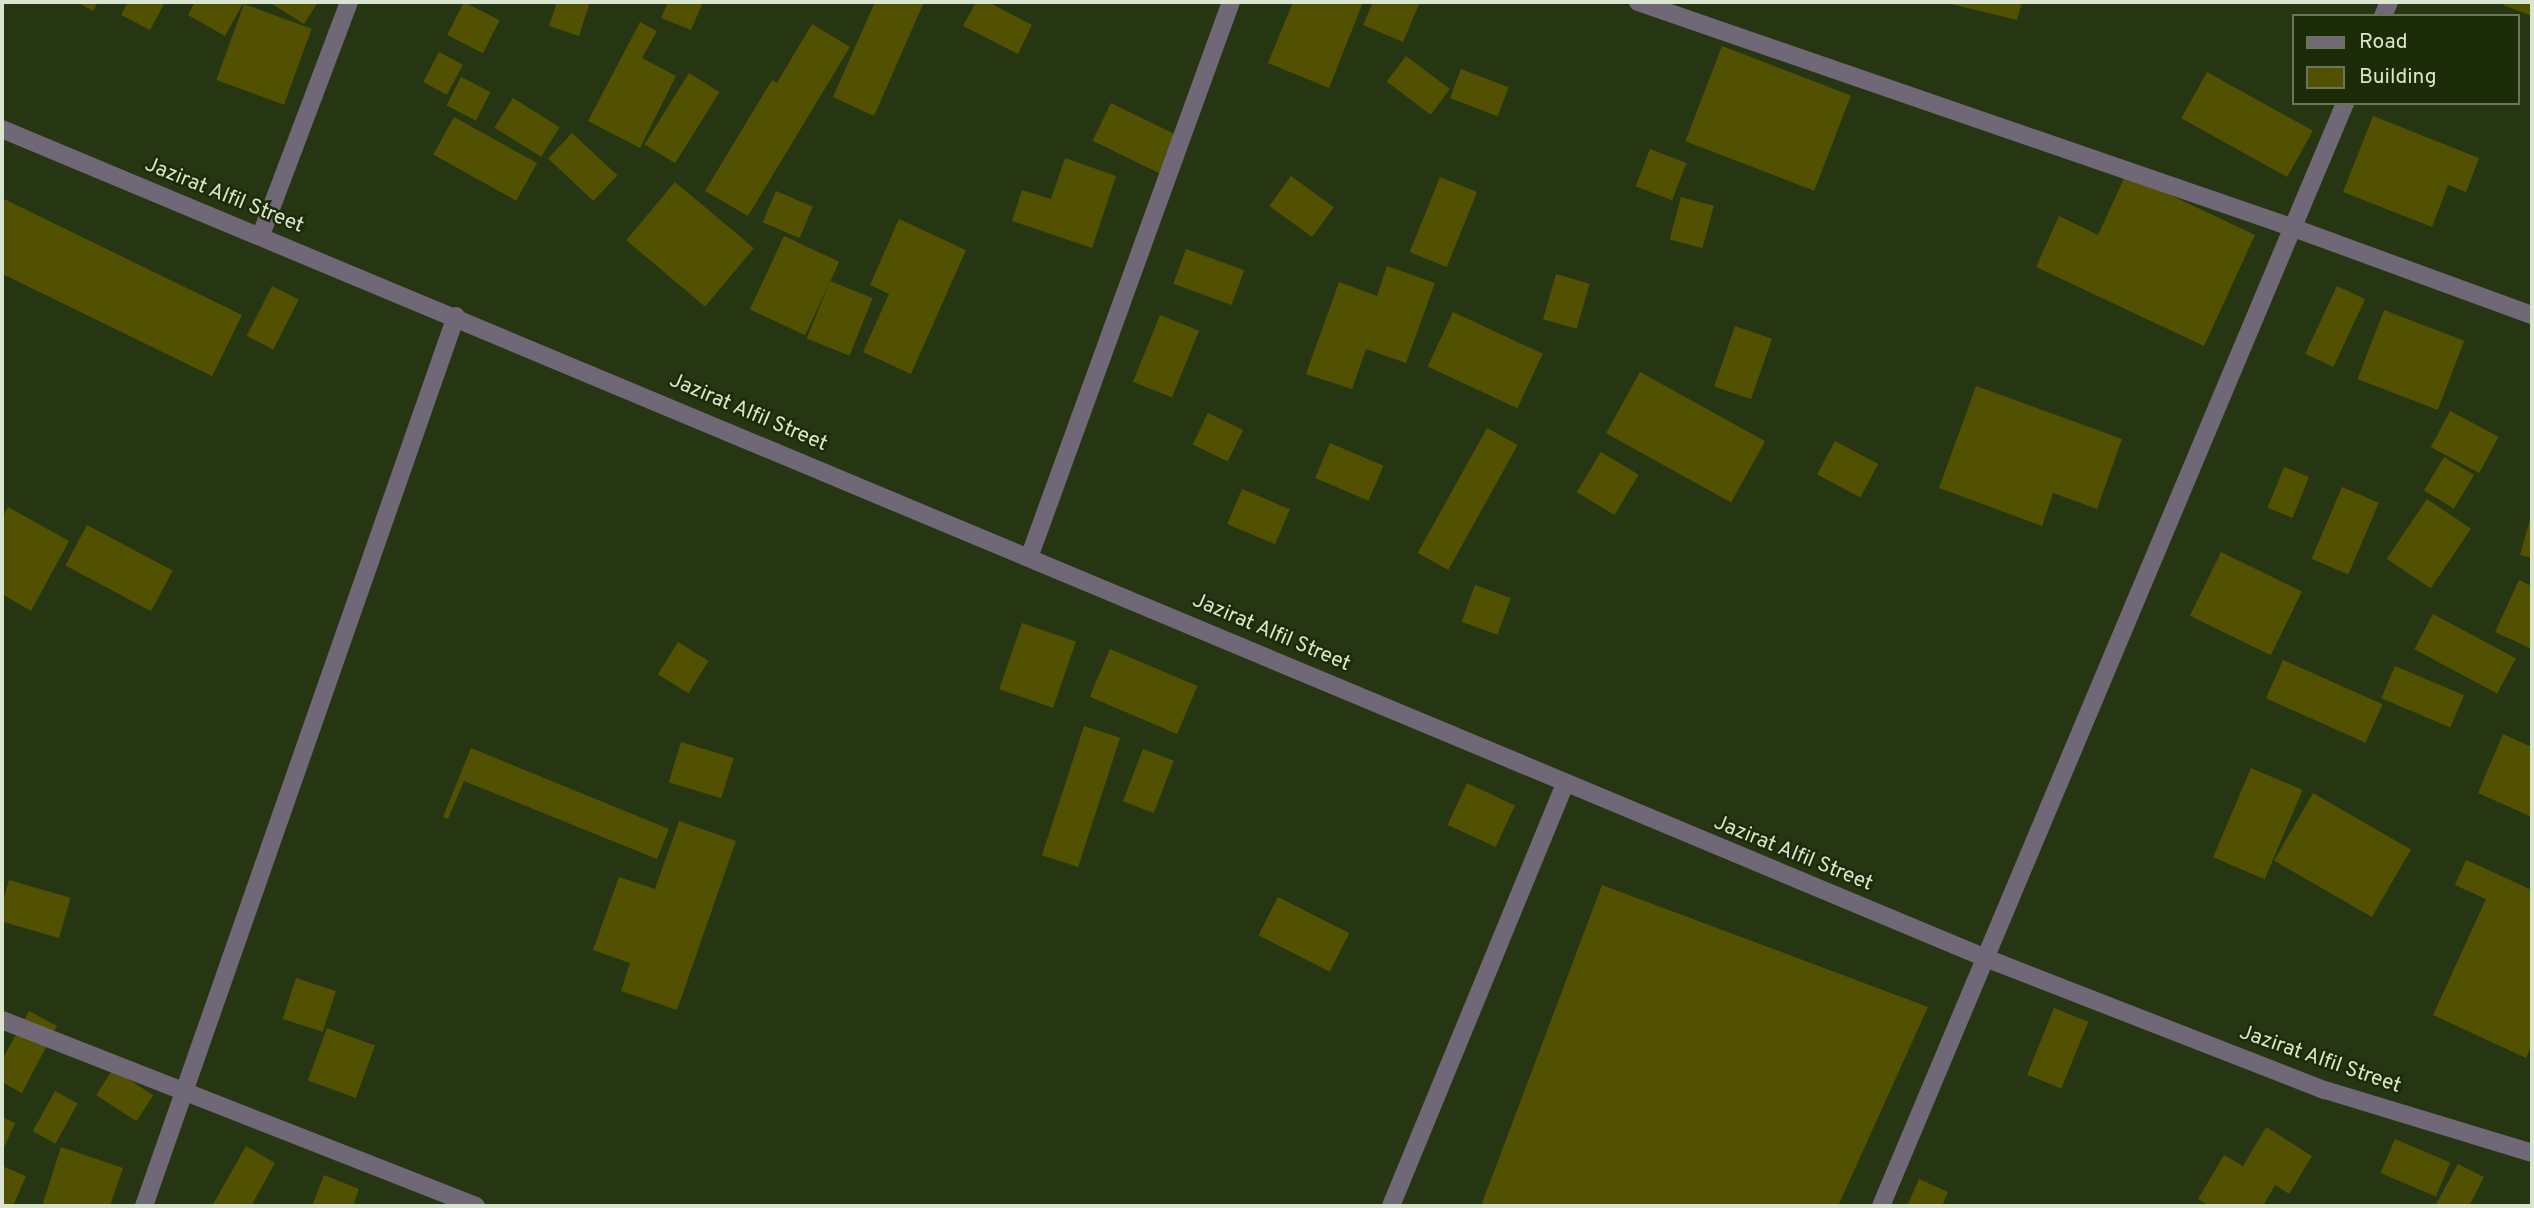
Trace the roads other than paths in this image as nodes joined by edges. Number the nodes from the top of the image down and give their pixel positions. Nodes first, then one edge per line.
1 (349, 2) edge
2 (1231, 2) edge
3 (1638, 2) edge
4 (2344, 105) edge
5 (2, 129) edge
6 (2291, 227) junction
7 (261, 235) junction
8 (2532, 315) edge
9 (456, 316) junction
10 (1030, 555) junction
11 (1565, 784) junction
12 (1983, 957) junction
13 (2, 1020) edge
14 (180, 1093) junction
15 (2532, 1153) edge
16 (144, 1206) edge
17 (476, 1206) edge
18 (1391, 1206) edge
19 (1881, 1206) edge

1 - 7 street
2 - 10 street
3 - 6 street
4 - 6 street
5 - 7 street, Jazirat Alfil Street
6 - 8 street
6 - 12 street
7 - 9 street, Jazirat Alfil Street
9 - 10 street, Jazirat Alfil Street
9 - 14 street
10 - 11 street, Jazirat Alfil Street
11 - 12 street, Jazirat Alfil Street
11 - 18 street
12 - 15 street, Jazirat Alfil Street
12 - 19 street
13 - 14 street
14 - 16 street
14 - 17 street

